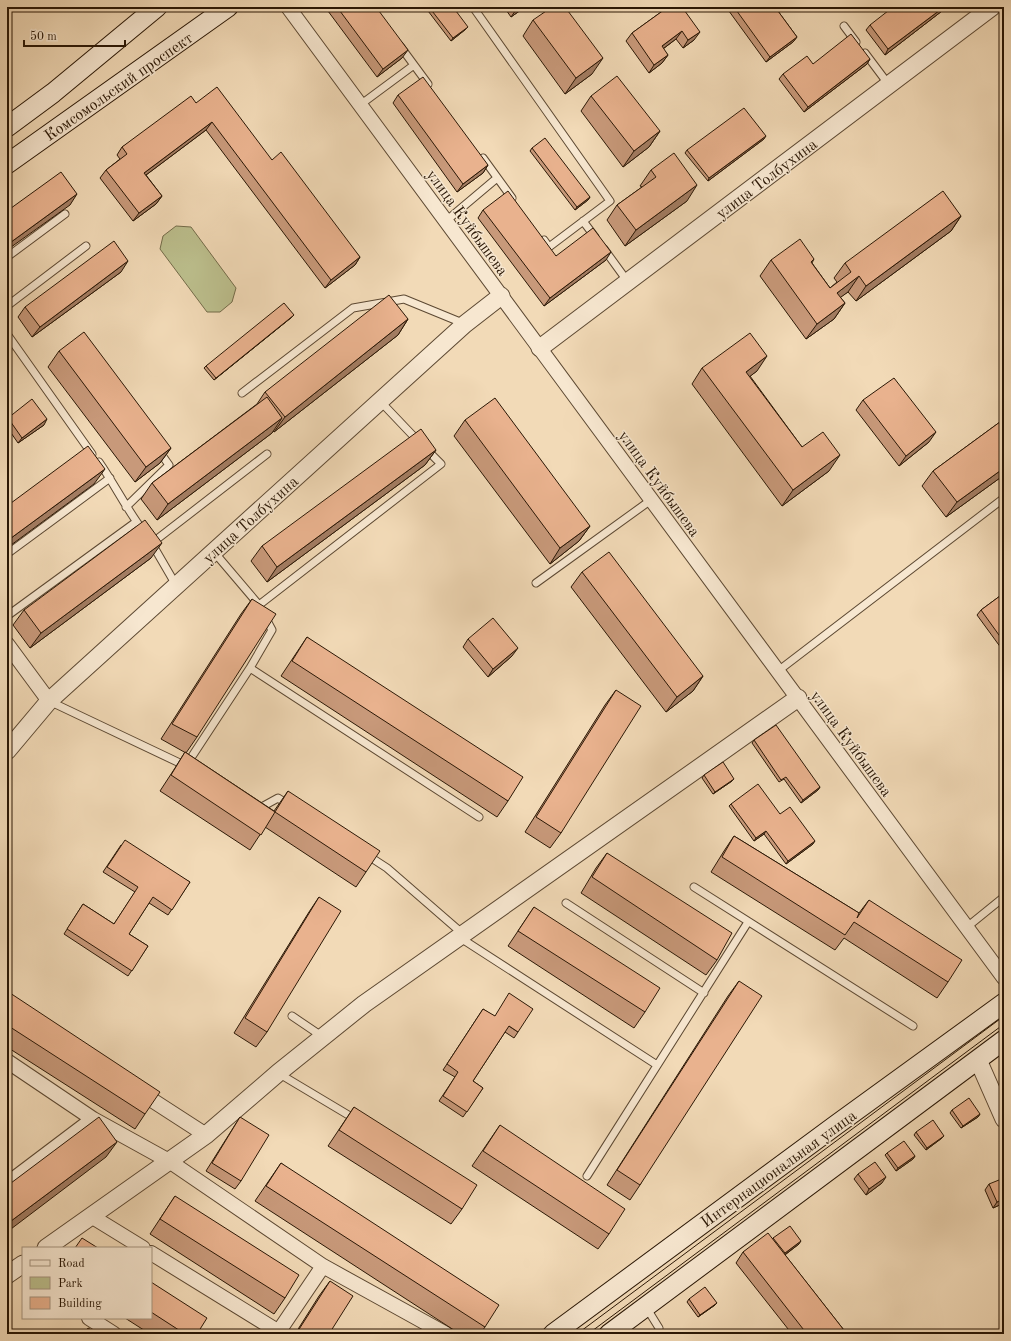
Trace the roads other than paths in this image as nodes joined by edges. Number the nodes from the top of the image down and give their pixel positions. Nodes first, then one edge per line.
1 (157, 7) edge
2 (228, 7) edge
3 (288, 7) edge
4 (473, 7) edge
5 (992, 7) edge
6 (844, 26) dead end
7 (397, 42) edge
8 (414, 65) junction
9 (889, 85) junction
10 (433, 90) edge
11 (360, 105) junction
12 (7, 127) edge
13 (479, 153) edge
14 (7, 164) edge
15 (498, 178) junction
16 (516, 203) edge
17 (65, 214) edge
18 (446, 221) junction
19 (584, 221) junction
20 (539, 234) edge
21 (86, 246) dead end
22 (7, 257) edge
23 (628, 282) junction
24 (501, 296) junction
25 (7, 306) edge
26 (465, 324) junction
27 (7, 334) edge
28 (540, 348) junction
29 (242, 393) dead end
30 (380, 401) junction
31 (156, 446) edge
32 (267, 454) dead end
33 (110, 478) junction
34 (1004, 498) edge
35 (651, 500) junction
36 (126, 507) junction
37 (136, 522) junction
38 (152, 543) junction
39 (214, 552) junction
40 (7, 554) edge
41 (536, 583) dead end
42 (176, 585) junction
43 (259, 605) junction
44 (7, 616) edge
45 (7, 644) edge
46 (250, 668) junction
47 (778, 671) junction
48 (798, 698) junction
49 (49, 701) junction
50 (7, 751) edge
51 (250, 806) edge
52 (297, 811) edge
53 (479, 817) dead end
54 (361, 851) edge
55 (694, 887) dead end
56 (1004, 897) edge
57 (566, 903) dead end
58 (748, 922) junction
59 (967, 927) junction
60 (461, 936) junction
61 (1004, 978) edge
62 (704, 993) junction
63 (1004, 1003) edge
64 (292, 1016) dead end
65 (913, 1026) dead end
66 (323, 1037) junction
67 (1004, 1040) edge
68 (978, 1060) junction
69 (7, 1061) edge
70 (658, 1065) junction
71 (278, 1073) junction
72 (129, 1085) edge
73 (93, 1119) junction
74 (1004, 1119) edge
75 (358, 1121) edge
76 (206, 1135) junction
77 (169, 1161) junction
78 (588, 1176) dead end
79 (7, 1184) edge
80 (91, 1216) junction
81 (47, 1247) edge
82 (141, 1247) edge
83 (152, 1254) edge
84 (323, 1266) junction
85 (646, 1306) junction
86 (91, 1319) edge
87 (659, 1328) dead end
88 (278, 1333) edge
89 (114, 1334) edge
90 (446, 1334) edge
91 (553, 1334) edge
92 (609, 1334) edge

1 - 12 main road, Комсомольский проспект
2 - 14 main road, Комсомольский проспект
3 - 11 street, улица Куйбышева
4 - 19 lane
5 - 9 street, улица Толбухина
6 - 9 lane
7 - 8 lane
8 - 10 lane
8 - 11 lane
9 - 23 street, улица Толбухина
11 - 18 street, улица Куйбышева
13 - 15 lane
15 - 16 lane
15 - 18 lane
17 - 22 lane
18 - 24 street, улица Куйбышева
19 - 20 lane
19 - 23 lane
21 - 25 lane
23 - 28 street, улица Толбухина
24 - 26 street, улица Толбухина
24 - 28 street, улица Куйбышева
26 - 29 lane
26 - 30 street, улица Толбухина
27 - 33 lane
28 - 35 street, улица Куйбышева
30 - 39 street, улица Толбухина
30 - 43 lane
31 - 36 lane
32 - 38 lane
33 - 36 lane
33 - 40 lane
34 - 47 lane
35 - 41 lane
35 - 47 street, улица Куйбышева
36 - 37 lane
37 - 38 lane
37 - 44 lane
38 - 42 lane
39 - 42 street, улица Толбухина
39 - 43 lane
42 - 49 street, улица Толбухина
43 - 46 lane
45 - 49 street
46 - 49 lane
46 - 53 lane
47 - 48 street, улица Куйбышева
48 - 59 street, улица Куйбышева
48 - 60 street
49 - 50 street, улица Толбухина
51 - 52 lane
54 - 60 lane
55 - 58 lane
56 - 59 lane
57 - 62 lane
58 - 62 lane
58 - 65 lane
59 - 61 street, улица Куйбышева
60 - 66 street
60 - 70 lane
62 - 70 lane
63 - 91 main road, Интернациональная улица
64 - 66 lane
66 - 71 street
67 - 68 main road, Интернациональная улица
68 - 74 street
68 - 85 main road, Интернациональная улица
69 - 73 street
70 - 78 lane
71 - 75 lane
71 - 76 street
72 - 76 street
73 - 77 street
73 - 79 street
76 - 77 street
77 - 80 street
77 - 84 street
80 - 81 street
80 - 82 street
83 - 88 street
84 - 88 street
84 - 90 street
85 - 87 lane
85 - 92 main road, Интернациональная улица
86 - 89 street

